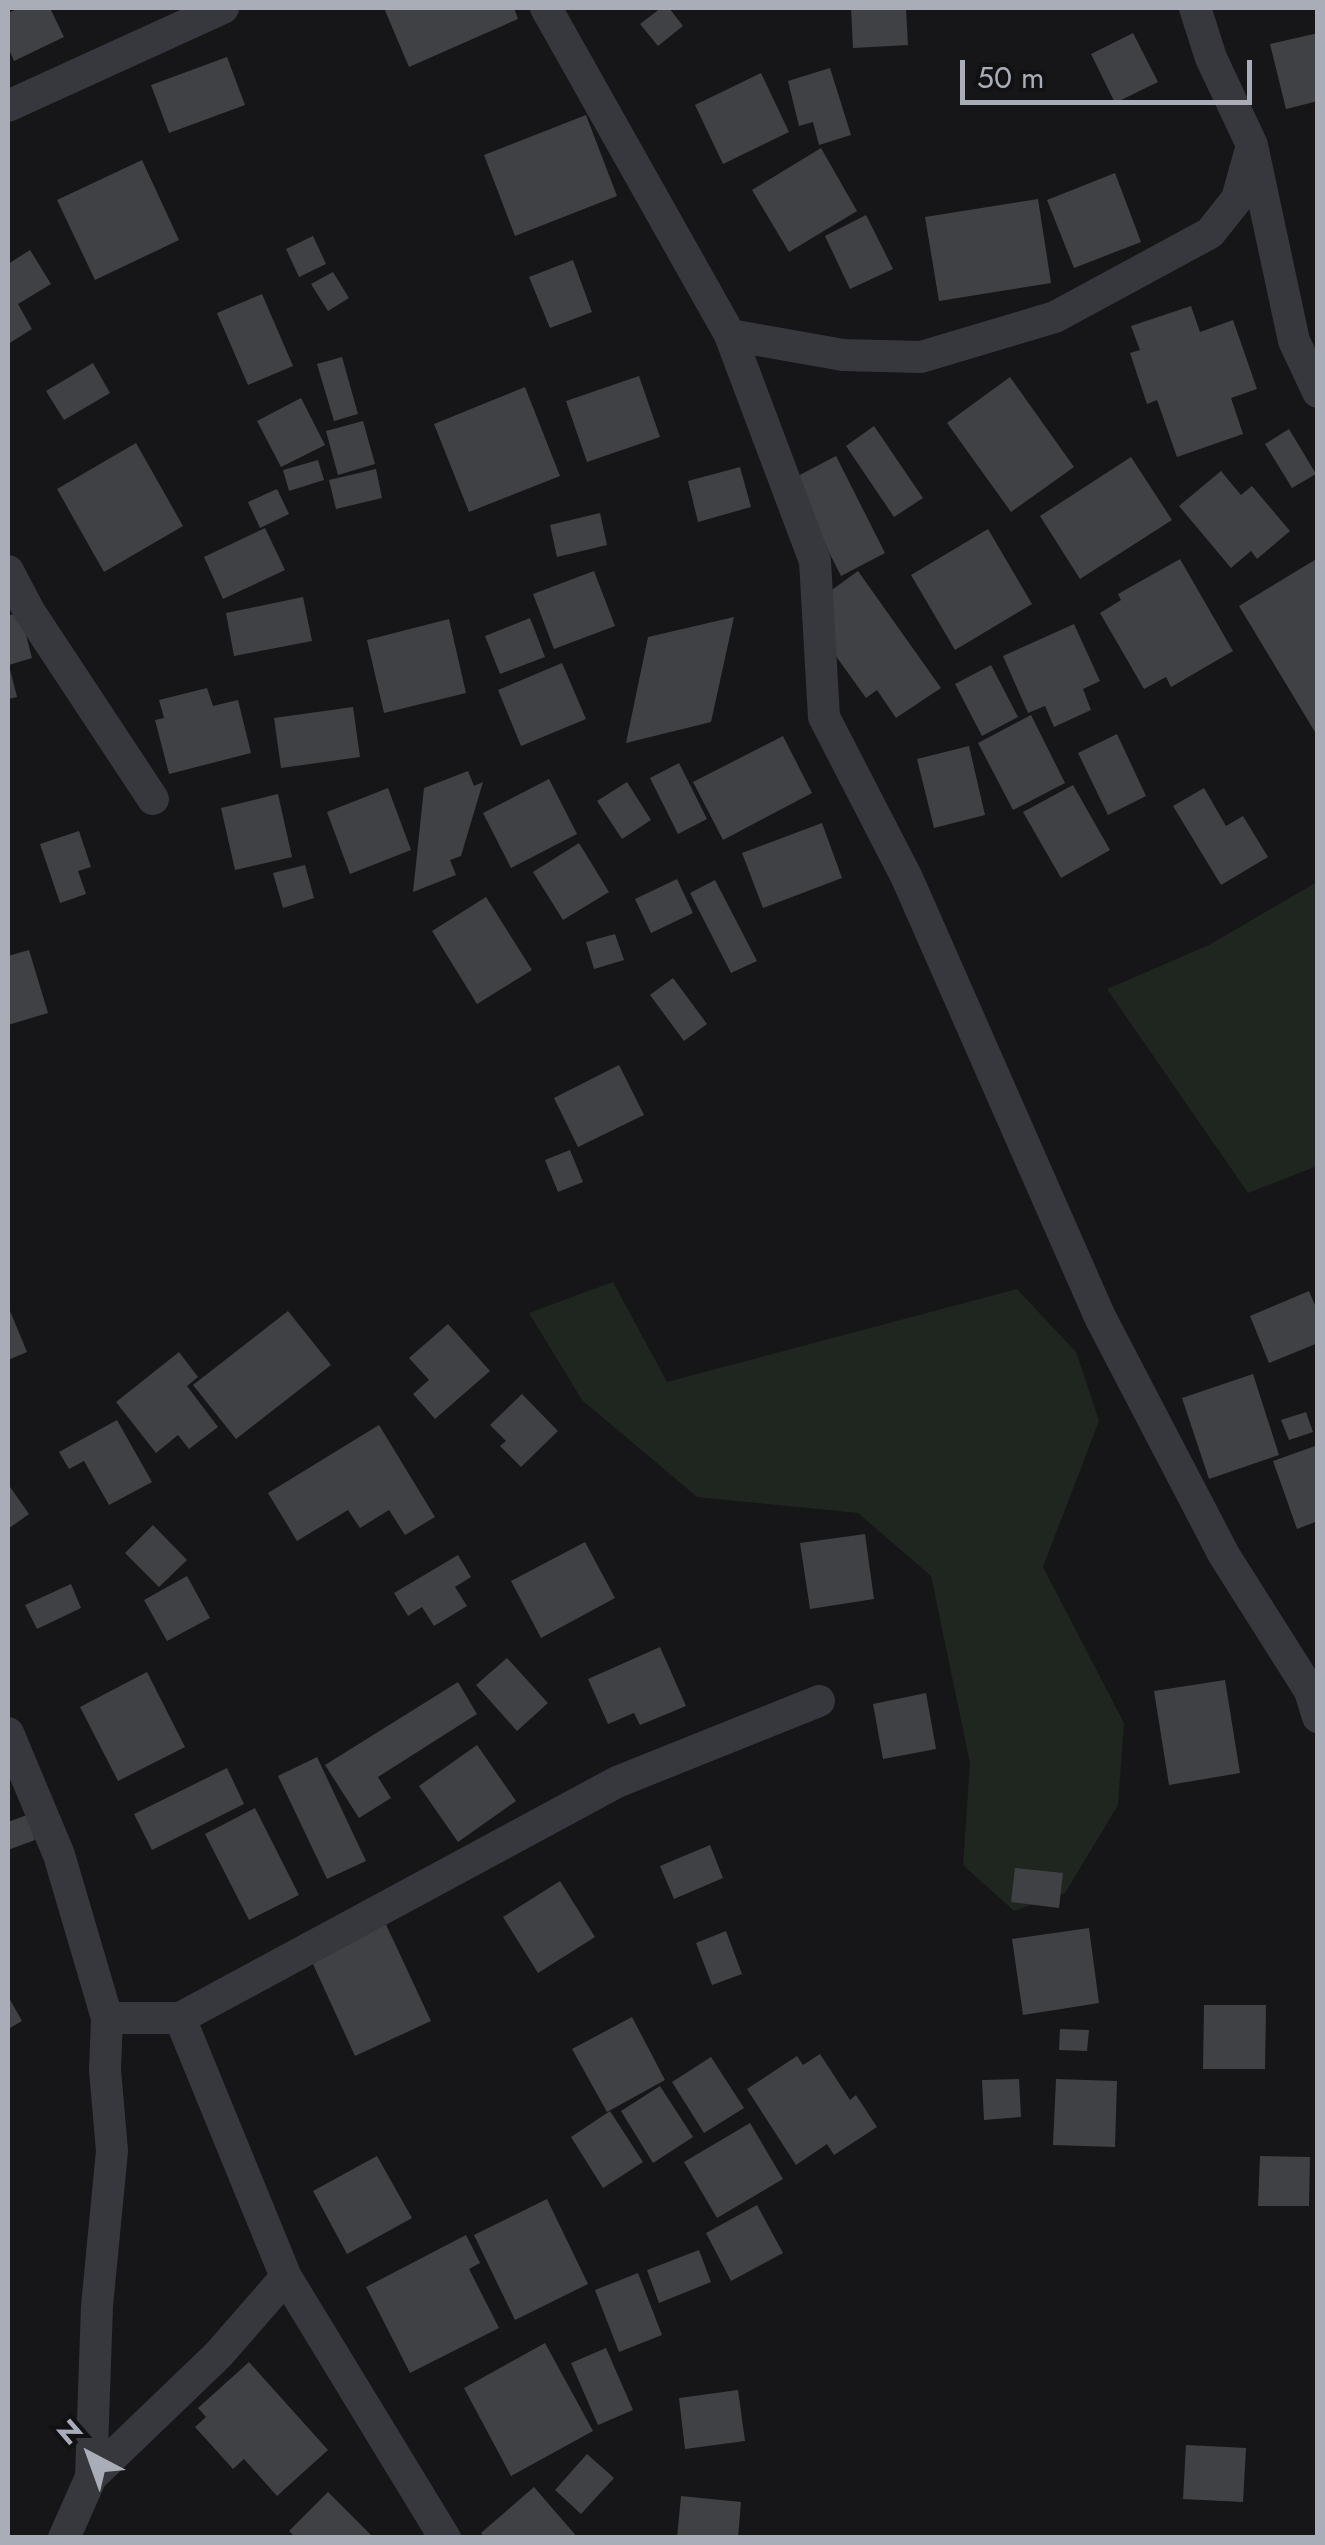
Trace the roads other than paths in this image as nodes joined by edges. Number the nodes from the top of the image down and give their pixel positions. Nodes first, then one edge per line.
1 (223, 8) edge
2 (546, 8) edge
3 (1195, 8) edge
4 (11, 95) edge
5 (1252, 146) junction
6 (730, 334) junction
7 (1318, 392) edge
8 (8, 571) edge
9 (153, 799) dead end
10 (819, 1701) dead end
11 (1318, 1717) edge
12 (8, 1732) edge
13 (106, 2018) junction
14 (180, 2018) junction
15 (286, 2277) junction
16 (91, 2476) junction
17 (64, 2538) edge
18 (446, 2538) edge

1 - 4 street
2 - 6 street
3 - 5 street
5 - 6 street
5 - 7 street
6 - 11 street
8 - 9 street
10 - 14 street
12 - 13 street
13 - 14 street
13 - 16 street
14 - 15 street
15 - 16 street
15 - 18 street
16 - 17 street

